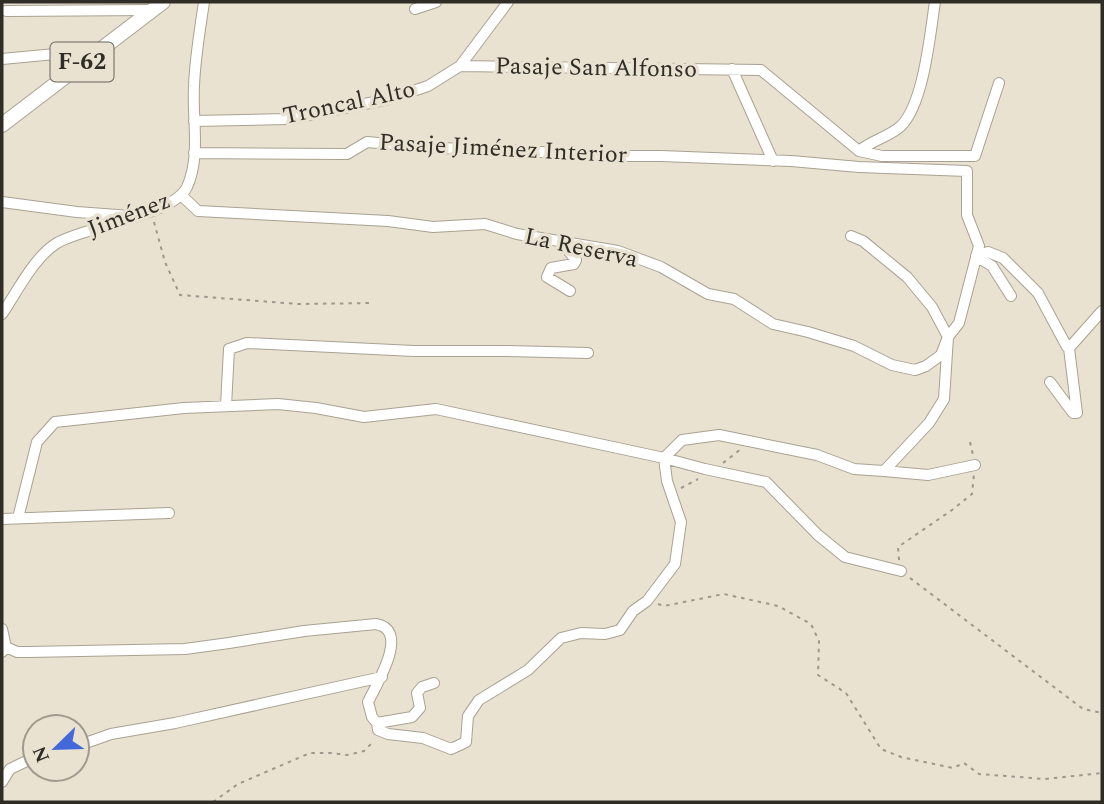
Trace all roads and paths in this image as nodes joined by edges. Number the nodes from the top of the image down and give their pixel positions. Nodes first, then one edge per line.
1 (204, 2) edge
2 (436, 2) edge
3 (508, 2) edge
4 (935, 2) edge
5 (158, 6) edge
6 (415, 9) dead end
7 (5, 11) dead end
8 (2, 59) edge
9 (80, 64) junction
10 (460, 66) junction
11 (732, 69) junction
12 (999, 83) dead end
13 (194, 121) junction
14 (2, 125) edge
15 (859, 151) junction
16 (194, 153) junction
17 (773, 161) junction
18 (181, 195) junction
19 (2, 202) edge
20 (151, 211) junction
21 (136, 216) junction
22 (850, 236) dead end
23 (560, 242) junction
24 (976, 256) junction
25 (570, 291) dead end
26 (1011, 296) dead end
27 (372, 303) dead end
28 (1102, 311) edge
29 (2, 314) edge
30 (948, 337) junction
31 (1069, 348) junction
32 (588, 353) dead end
33 (1050, 383) dead end
34 (226, 406) junction
35 (970, 442) dead end
36 (664, 458) junction
37 (975, 465) junction
38 (884, 471) junction
39 (169, 513) dead end
40 (18, 518) junction
41 (2, 519) edge
42 (901, 571) junction
43 (647, 601) junction
44 (2, 629) edge
45 (4, 650) edge
46 (382, 677) junction
47 (434, 683) dead end
48 (1102, 713) edge
49 (378, 727) junction
50 (91, 741) edge
51 (21, 764) edge
52 (1102, 774) edge
53 (2, 782) edge
54 (213, 802) edge

1 - 13 street, Jiménez
2 - 6 street
3 - 10 street, Troncal Alto
4 - 15 street
5 - 7 street
5 - 9 main road, F-62
8 - 9 street
9 - 14 main road, F-62
10 - 11 street, Pasaje San Alfonso
10 - 13 street, Troncal Alto
11 - 15 street, Pasaje San Alfonso
11 - 17 street
12 - 15 street
13 - 16 street, Jiménez
16 - 17 street, Pasaje Jiménez Interior
16 - 18 street, Jiménez
17 - 24 street, Pasaje Jiménez Interior
18 - 20 street, Jiménez
18 - 23 street, La Reserva
19 - 21 street
20 - 21 street, Jiménez
20 - 27 path
21 - 29 street, Jiménez
22 - 30 street
23 - 25 street
23 - 30 street, La Reserva
24 - 26 street
24 - 30 street, La Reserva
24 - 31 street
28 - 31 street
30 - 38 street
31 - 33 street
32 - 34 street
34 - 36 street
34 - 40 street
35 - 37 path
36 - 38 street
36 - 42 street
36 - 43 street
37 - 38 street
37 - 42 path
39 - 40 street
40 - 41 street
42 - 48 path
43 - 49 street
43 - 52 path
44 - 45 street
45 - 46 street
46 - 49 street
46 - 50 street
47 - 49 street
49 - 54 path
51 - 53 street

